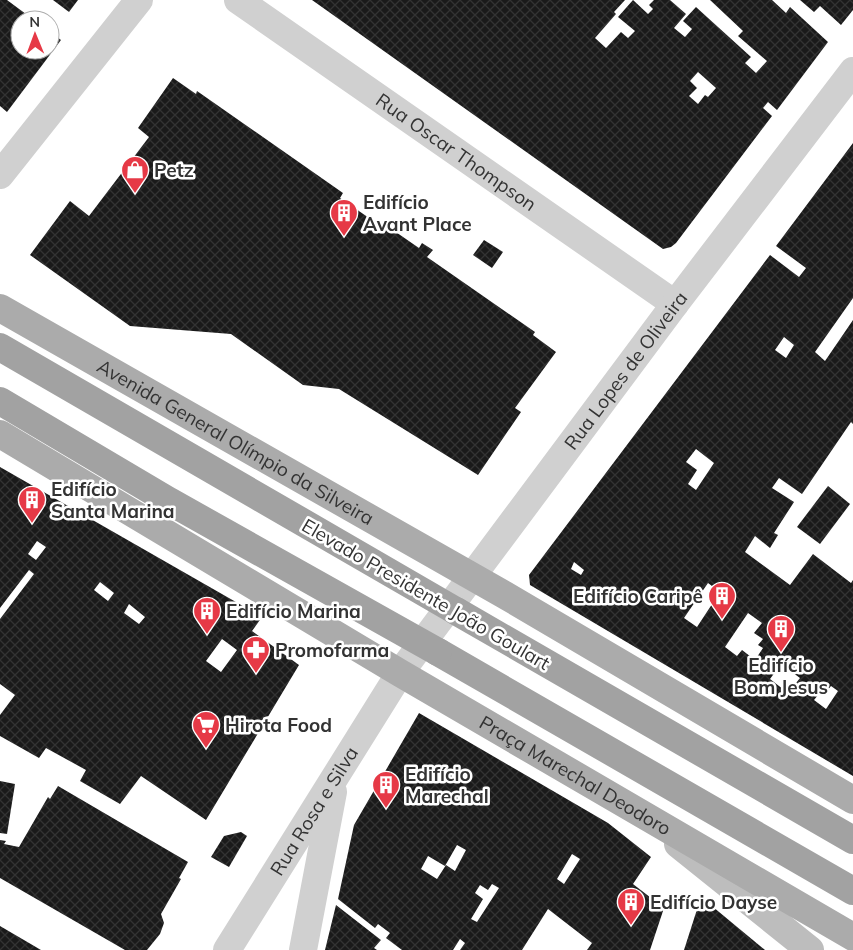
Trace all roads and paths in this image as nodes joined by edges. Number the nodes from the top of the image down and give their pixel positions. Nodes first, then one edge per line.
1 (139, 0) edge
2 (238, 0) edge
3 (853, 71) edge
4 (0, 175) edge
5 (675, 304) junction
6 (0, 308) edge
7 (0, 347) edge
8 (0, 401) edge
9 (0, 434) edge
10 (472, 577) junction
11 (400, 673) junction
12 (336, 777) junction
13 (853, 800) edge
14 (657, 824) junction
15 (853, 840) edge
16 (853, 891) edge
17 (853, 937) edge
18 (227, 950) edge
19 (304, 950) edge
20 (810, 950) edge

1 - 4 street
2 - 5 street, Rua Oscar Thompson
3 - 5 street, Rua Lopes de Oliveira
5 - 10 street, Rua Lopes de Oliveira
6 - 10 main road, Avenida General Olímpio da Silveira
7 - 15 highway, Elevado Presidente João Goulart, bridge
8 - 16 highway, bridge
9 - 11 main road
10 - 11 street, Rua Lopes de Oliveira
10 - 13 main road
11 - 12 street, Rua Rosa e Silva
11 - 14 main road, Praça Marechal Deodoro
12 - 18 street, Rua Rosa e Silva
12 - 19 street
14 - 17 main road
14 - 20 main road, Praça Marechal Deodoro

